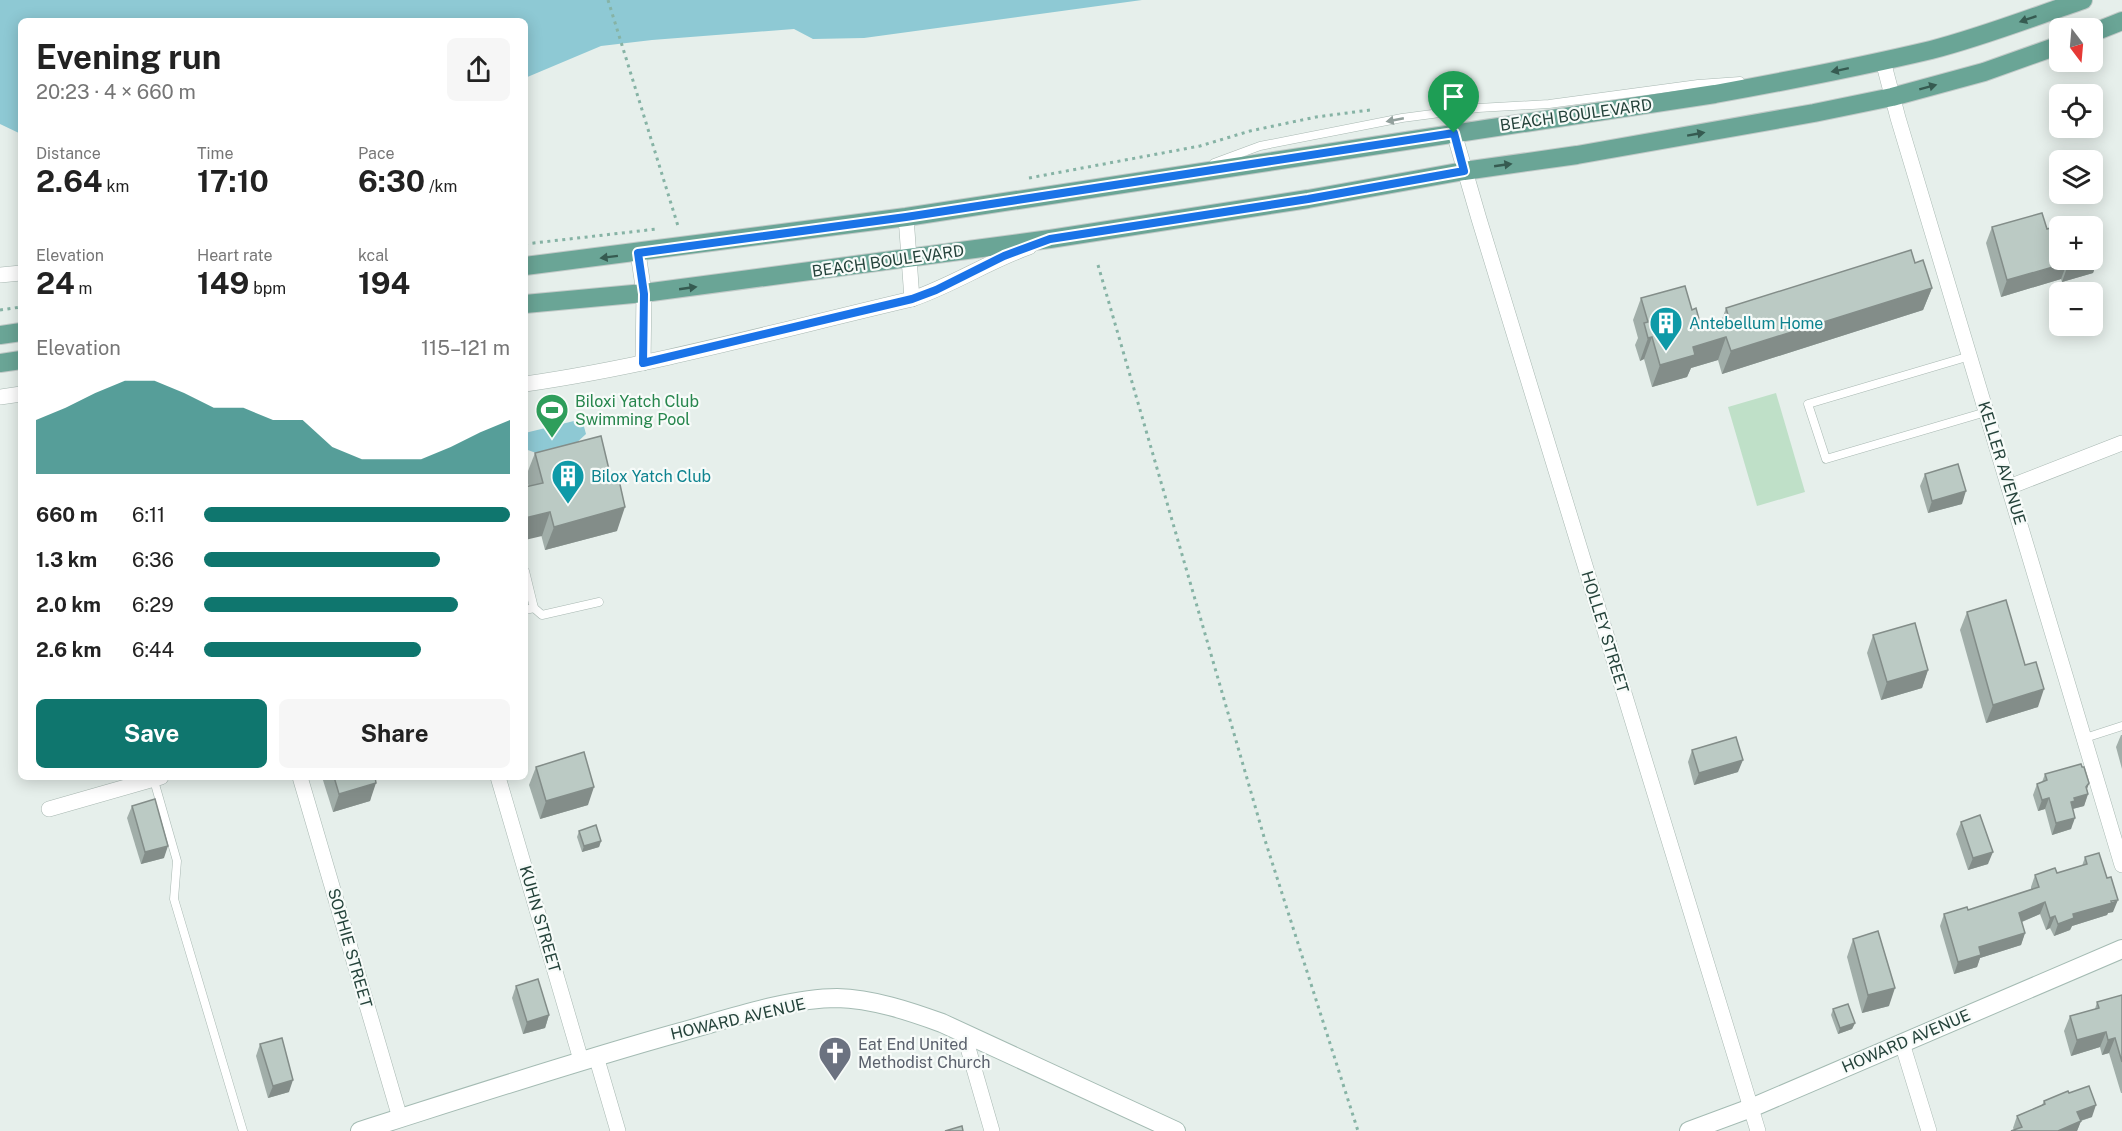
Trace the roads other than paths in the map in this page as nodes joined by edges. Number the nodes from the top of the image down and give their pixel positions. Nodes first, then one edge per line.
1 (2083, 0) edge
2 (2122, 21) edge
3 (2103, 29) edge
4 (2049, 49) edge
5 (1883, 60) junction
6 (1807, 77) junction
7 (1892, 97) junction
8 (1454, 133) junction
9 (1464, 171) junction
10 (1187, 175) junction
11 (906, 217) junction
12 (1050, 239) junction
13 (638, 253) junction
14 (909, 258) junction
15 (528, 266) edge
16 (18, 273) edge
17 (0, 275) edge
18 (644, 294) junction
19 (912, 299) junction
20 (528, 304) edge
21 (18, 332) edge
22 (0, 335) edge
23 (1970, 356) junction
24 (18, 360) edge
25 (0, 363) edge
26 (643, 363) junction
27 (528, 384) edge
28 (18, 395) edge
29 (0, 398) edge
30 (1986, 412) junction
31 (2122, 443) edge
32 (2009, 487) junction
33 (528, 583) edge
34 (599, 602) dead end
35 (534, 608) junction
36 (528, 609) edge
37 (2122, 726) edge
38 (2085, 738) junction
39 (149, 780) edge
40 (157, 780) edge
41 (301, 780) edge
42 (499, 780) edge
43 (49, 809) dead end
44 (2122, 865) edge
45 (2122, 949) edge
46 (964, 1034) junction
47 (1902, 1043) junction
48 (589, 1058) junction
49 (1751, 1108) junction
50 (400, 1118) junction
51 (243, 1131) edge
52 (360, 1131) edge
53 (618, 1131) edge
54 (992, 1131) edge
55 (1176, 1131) edge
56 (1689, 1131) edge
57 (1758, 1131) edge
58 (1929, 1131) edge

1 -> 5 main road, BEACH BOULEVARD
2 - 3 main road
7 -> 4 main road, BEACH BOULEVARD
5 -> 6 main road, BEACH BOULEVARD
5 - 7 street, KELLER AVENUE
6 - 8 main road, BEACH BOULEVARD
6 -> 10 lane
9 -> 7 main road, BEACH BOULEVARD
7 - 23 street, KELLER AVENUE
8 - 9 street, HOLLEY STREET
8 - 10 main road, BEACH BOULEVARD
9 - 12 main road, BEACH BOULEVARD
9 - 49 street, HOLLEY STREET
10 - 11 main road, BEACH BOULEVARD
11 - 13 main road, BEACH BOULEVARD
11 - 14 street
12 - 14 main road, BEACH BOULEVARD
12 - 19 street
13 -> 15 main road, BEACH BOULEVARD
13 - 18 street
18 -> 14 main road, BEACH BOULEVARD
14 - 19 street
16 - 17 street
18 - 20 main road, BEACH BOULEVARD
18 - 26 street
19 - 26 street
21 - 22 main road
23 - 30 street, KELLER AVENUE
23 - 30 lane
24 - 25 main road
26 - 27 street
28 - 29 street
30 - 32 street, KELLER AVENUE
31 - 32 street
32 - 38 street, KELLER AVENUE
33 - 35 lane
34 - 35 lane
35 - 36 lane
37 - 38 lane
38 - 44 street, KELLER AVENUE
39 - 43 street
40 - 51 lane
41 - 50 street, SOPHIE STREET
42 - 48 street, KUHN STREET
45 - 47 main road, HOWARD AVENUE
46 - 48 main road, HOWARD AVENUE
46 - 54 street
46 - 55 main road, HOWARD AVENUE
47 - 49 main road, HOWARD AVENUE
47 - 58 street
48 - 50 main road, HOWARD AVENUE
48 - 53 street, KUHN STREET
49 - 56 main road, HOWARD AVENUE
49 - 57 street, HOLLEY STREET
50 - 52 main road, HOWARD AVENUE

